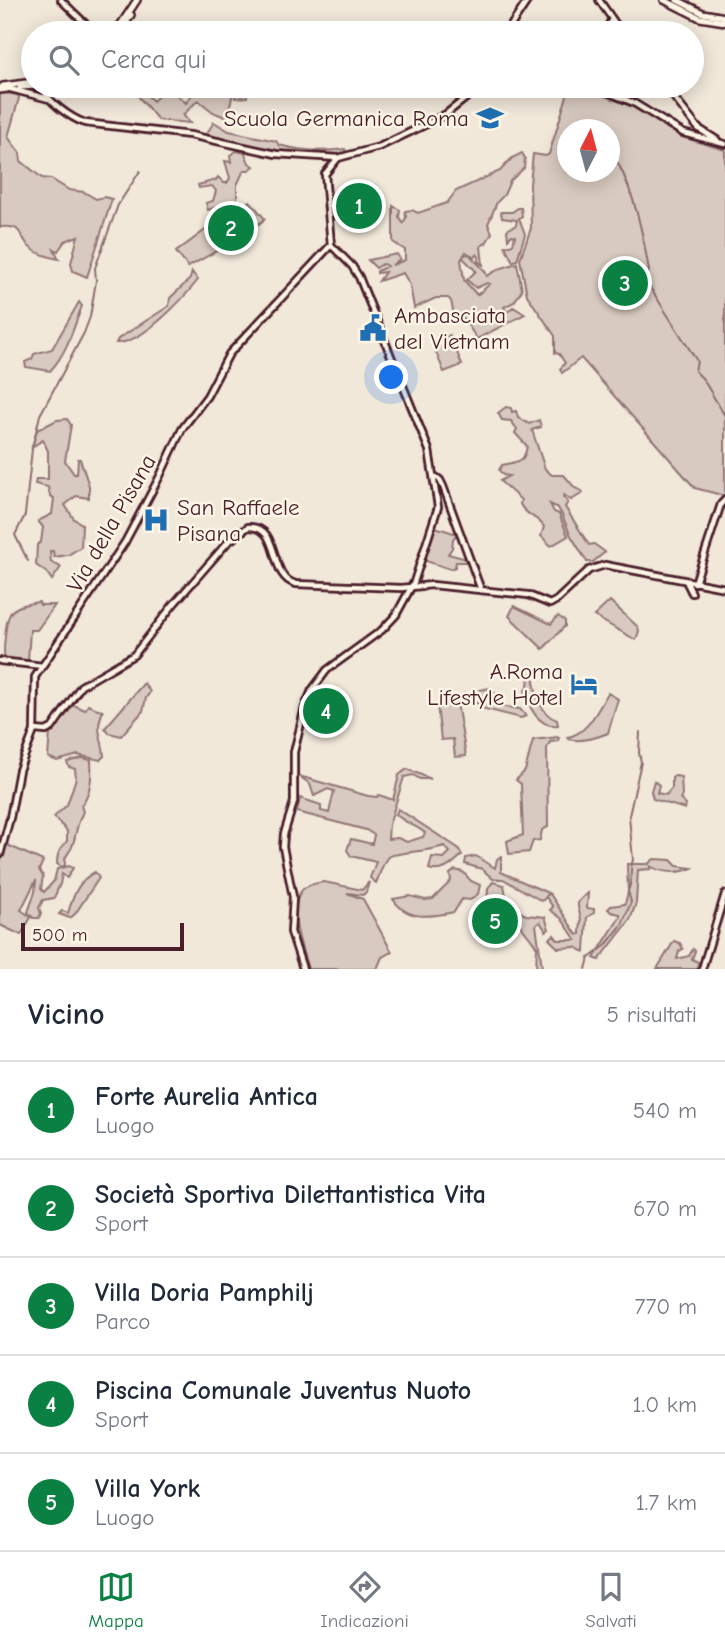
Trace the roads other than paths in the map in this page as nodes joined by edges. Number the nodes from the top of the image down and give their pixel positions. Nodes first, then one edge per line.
1 (61, 0) edge
2 (139, 0) edge
3 (528, 0) edge
4 (599, 0) edge
5 (664, 0) edge
6 (677, 0) edge
7 (725, 17) edge
8 (612, 19) edge
9 (83, 21) edge
10 (125, 21) edge
11 (514, 21) edge
12 (725, 22) edge
13 (21, 84) edge
14 (2, 88) edge
15 (21, 88) edge
16 (21, 91) edge
17 (45, 98) edge
18 (50, 98) edge
19 (51, 98) edge
20 (465, 98) edge
21 (620, 98) edge
22 (675, 98) edge
23 (53, 101) junction
24 (703, 132) junction
25 (695, 135) junction
26 (725, 144) edge
27 (327, 157) junction
28 (338, 158) junction
29 (329, 167) junction
30 (331, 245) junction
31 (435, 477) junction
32 (725, 500) edge
33 (415, 577) junction
34 (686, 583) junction
35 (695, 583) junction
36 (428, 585) junction
37 (412, 587) junction
38 (401, 588) junction
39 (723, 589) edge
40 (481, 590) junction
41 (692, 593) dead end
42 (406, 597) junction
43 (0, 661) edge
44 (42, 666) junction
45 (35, 730) junction
46 (0, 855) edge
47 (725, 894) edge
48 (303, 969) edge
49 (702, 969) edge

1 - 9 main road
2 - 10 main road
3 - 11 main road
4 - 8 main road
5 - 12 main road
6 - 7 main road
13 - 14 main road
14 - 15 main road
14 - 16 main road
17 - 23 main road
18 - 23 main road
19 - 23 main road
20 - 28 main road
21 - 25 main road
22 - 24 main road
23 - 27 main road
24 - 25 main road
24 - 26 main road
25 - 26 main road
27 - 28 main road
27 - 29 main road
28 - 29 main road
29 - 30 main road
30 - 31 main road
30 - 44 main road, Via della Pisana
31 - 33 main road
31 - 40 main road
32 - 35 main road
33 - 36 main road
33 - 37 main road
34 - 35 main road
34 - 40 main road
34 - 41 main road
35 - 39 main road
36 - 37 main road
36 - 40 main road
36 - 42 main road
37 - 38 main road
37 - 42 main road
38 - 42 main road
38 - 45 main road
42 - 48 main road
43 - 44 main road
44 - 45 main road, Via della Pisana
45 - 46 main road, Via della Pisana
47 - 49 main road

